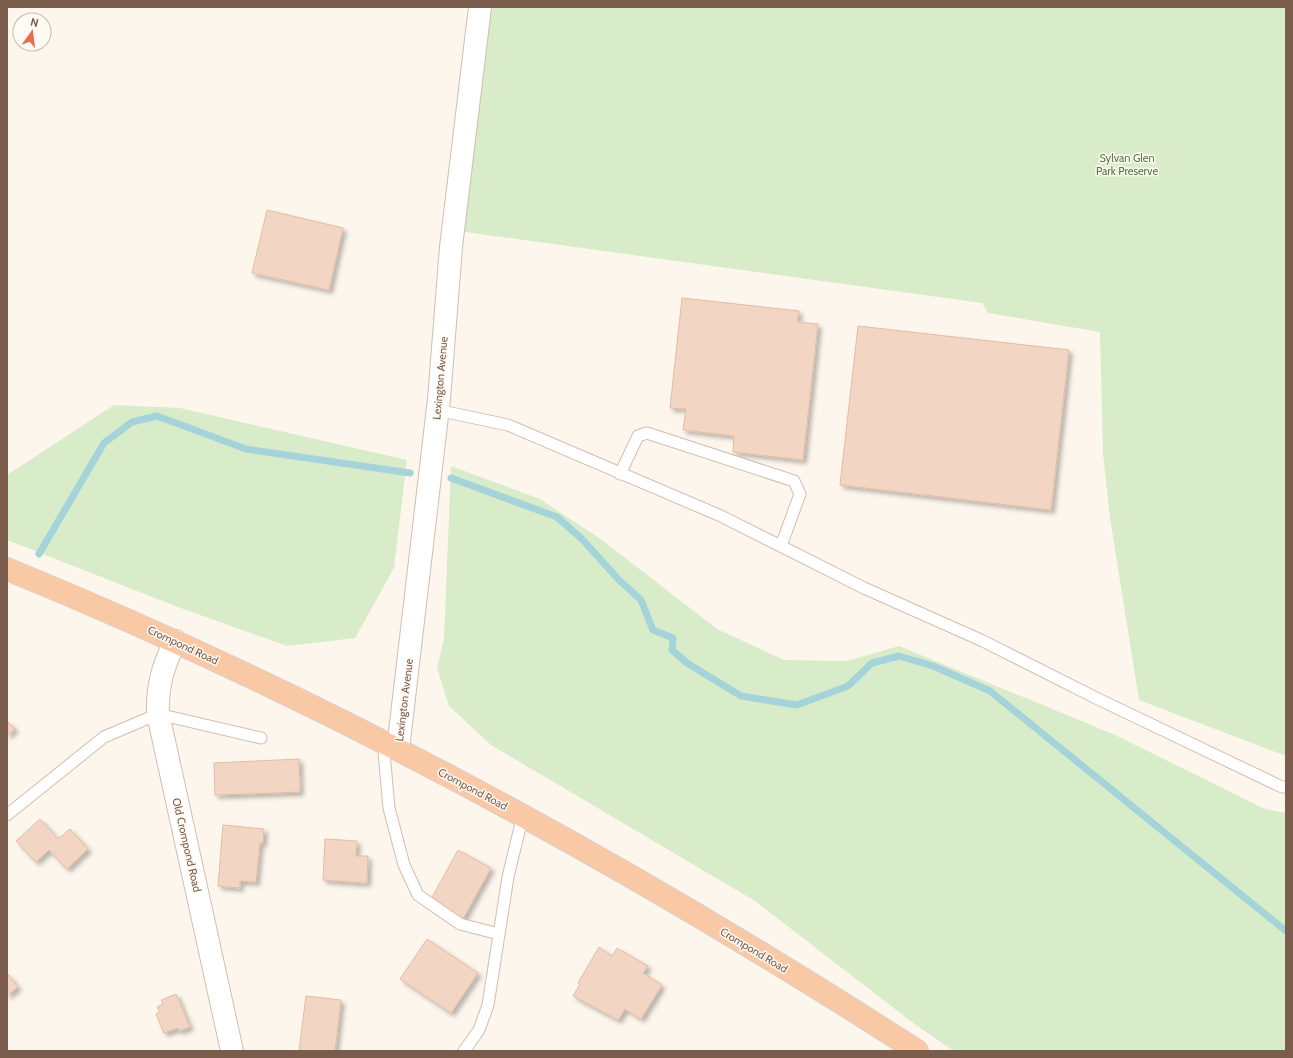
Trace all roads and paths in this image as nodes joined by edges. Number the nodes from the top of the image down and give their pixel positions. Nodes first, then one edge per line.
1 (480, 7) edge
2 (437, 410) junction
3 (620, 474) junction
4 (781, 546) junction
5 (7, 569) edge
6 (175, 641) junction
7 (158, 714) junction
8 (261, 738) dead end
9 (390, 745) junction
10 (1286, 787) edge
11 (7, 815) edge
12 (523, 815) junction
13 (499, 934) junction
14 (232, 1051) edge
15 (464, 1051) edge
16 (918, 1051) edge

1 - 2 street, Lexington Avenue
2 - 3 lane
2 - 9 street, Lexington Avenue
3 - 4 lane
3 - 4 lane
4 - 10 lane
5 - 6 highway, Crompond Road
6 - 7 street, Old Crompond Road
6 - 9 highway, Crompond Road
7 - 8 lane
7 - 11 lane
7 - 14 street, Old Crompond Road
9 - 12 highway, Crompond Road
9 - 13 lane
12 - 13 lane
12 - 16 highway, Crompond Road
13 - 15 lane

